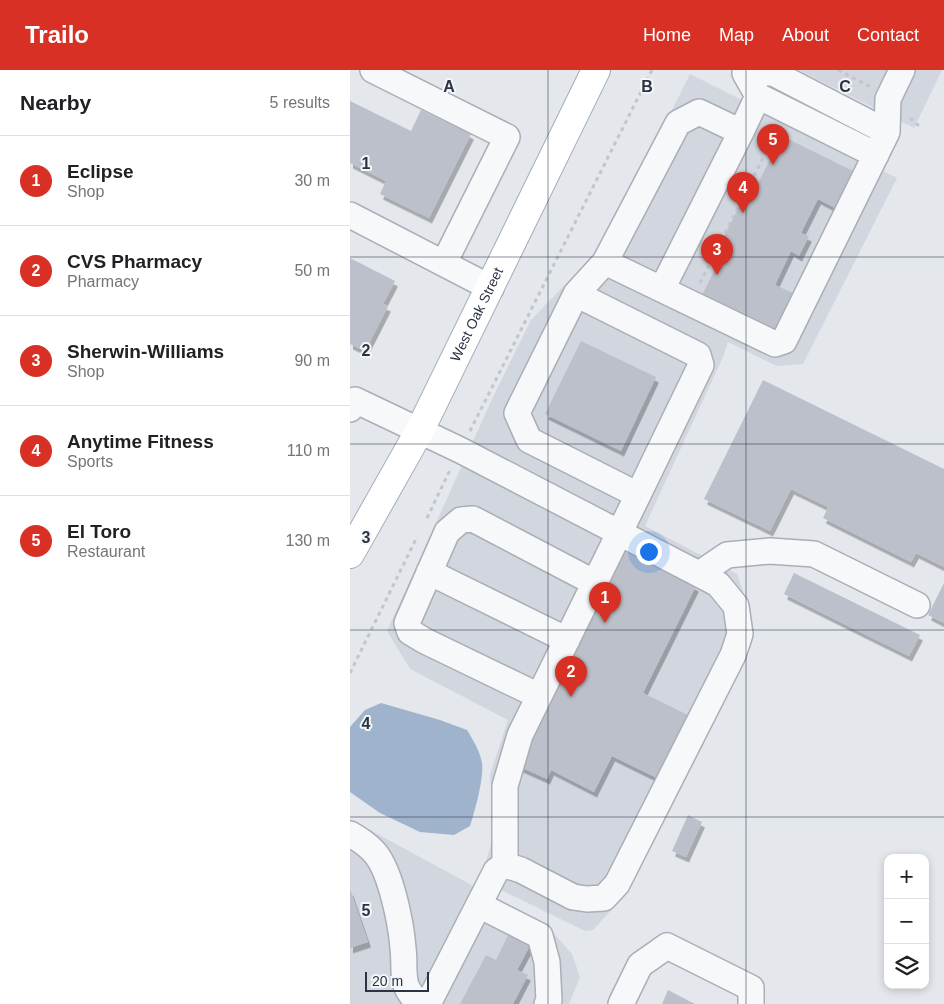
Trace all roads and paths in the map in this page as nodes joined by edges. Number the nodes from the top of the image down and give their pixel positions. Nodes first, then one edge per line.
1 (373, 70) edge
2 (596, 70) edge
3 (652, 70) edge
4 (838, 70) edge
5 (902, 70) edge
6 (743, 71) edge
7 (878, 90) dead end
8 (758, 96) junction
9 (780, 122) dead end
10 (742, 132) junction
11 (887, 132) junction
12 (876, 155) junction
13 (350, 215) edge
14 (605, 262) junction
15 (444, 263) junction
16 (491, 288) junction
17 (662, 290) junction
18 (697, 290) dead end
19 (576, 294) junction
20 (352, 400) edge
21 (420, 430) junction
22 (460, 450) junction
23 (638, 495) junction
24 (425, 522) dead end
25 (420, 530) dead end
26 (620, 533) junction
27 (351, 552) edge
28 (430, 572) junction
29 (699, 574) junction
30 (595, 583) junction
31 (917, 605) dead end
32 (567, 640) junction
33 (350, 673) edge
34 (539, 696) junction
35 (350, 834) edge
36 (505, 865) junction
37 (479, 905) junction
38 (421, 1004) edge
39 (428, 1004) edge
40 (547, 1004) edge
41 (621, 1004) edge
42 (751, 1004) edge

1 - 15 lane
2 - 16 main road, West Oak Street
3 - 22 path
4 - 7 path
5 - 11 lane
6 - 8 lane
6 - 11 lane
8 - 10 lane
8 - 12 lane
9 - 18 path
10 - 14 lane
10 - 17 lane
11 - 12 lane
12 - 17 lane
13 - 15 lane
14 - 17 lane
14 - 19 lane
15 - 16 lane
16 - 21 main road, West Oak Street
19 - 23 lane
19 - 23 lane
20 - 21 lane
21 - 22 lane
21 - 27 main road, West Oak Street
22 - 24 path
22 - 26 lane
23 - 26 lane
25 - 33 path
26 - 29 lane
26 - 30 lane
28 - 30 lane
28 - 32 lane
28 - 34 lane
29 - 31 lane
29 - 36 lane
30 - 32 lane
32 - 34 lane
34 - 36 lane
35 - 38 lane
36 - 37 lane
37 - 39 lane
37 - 40 lane
41 - 42 lane

